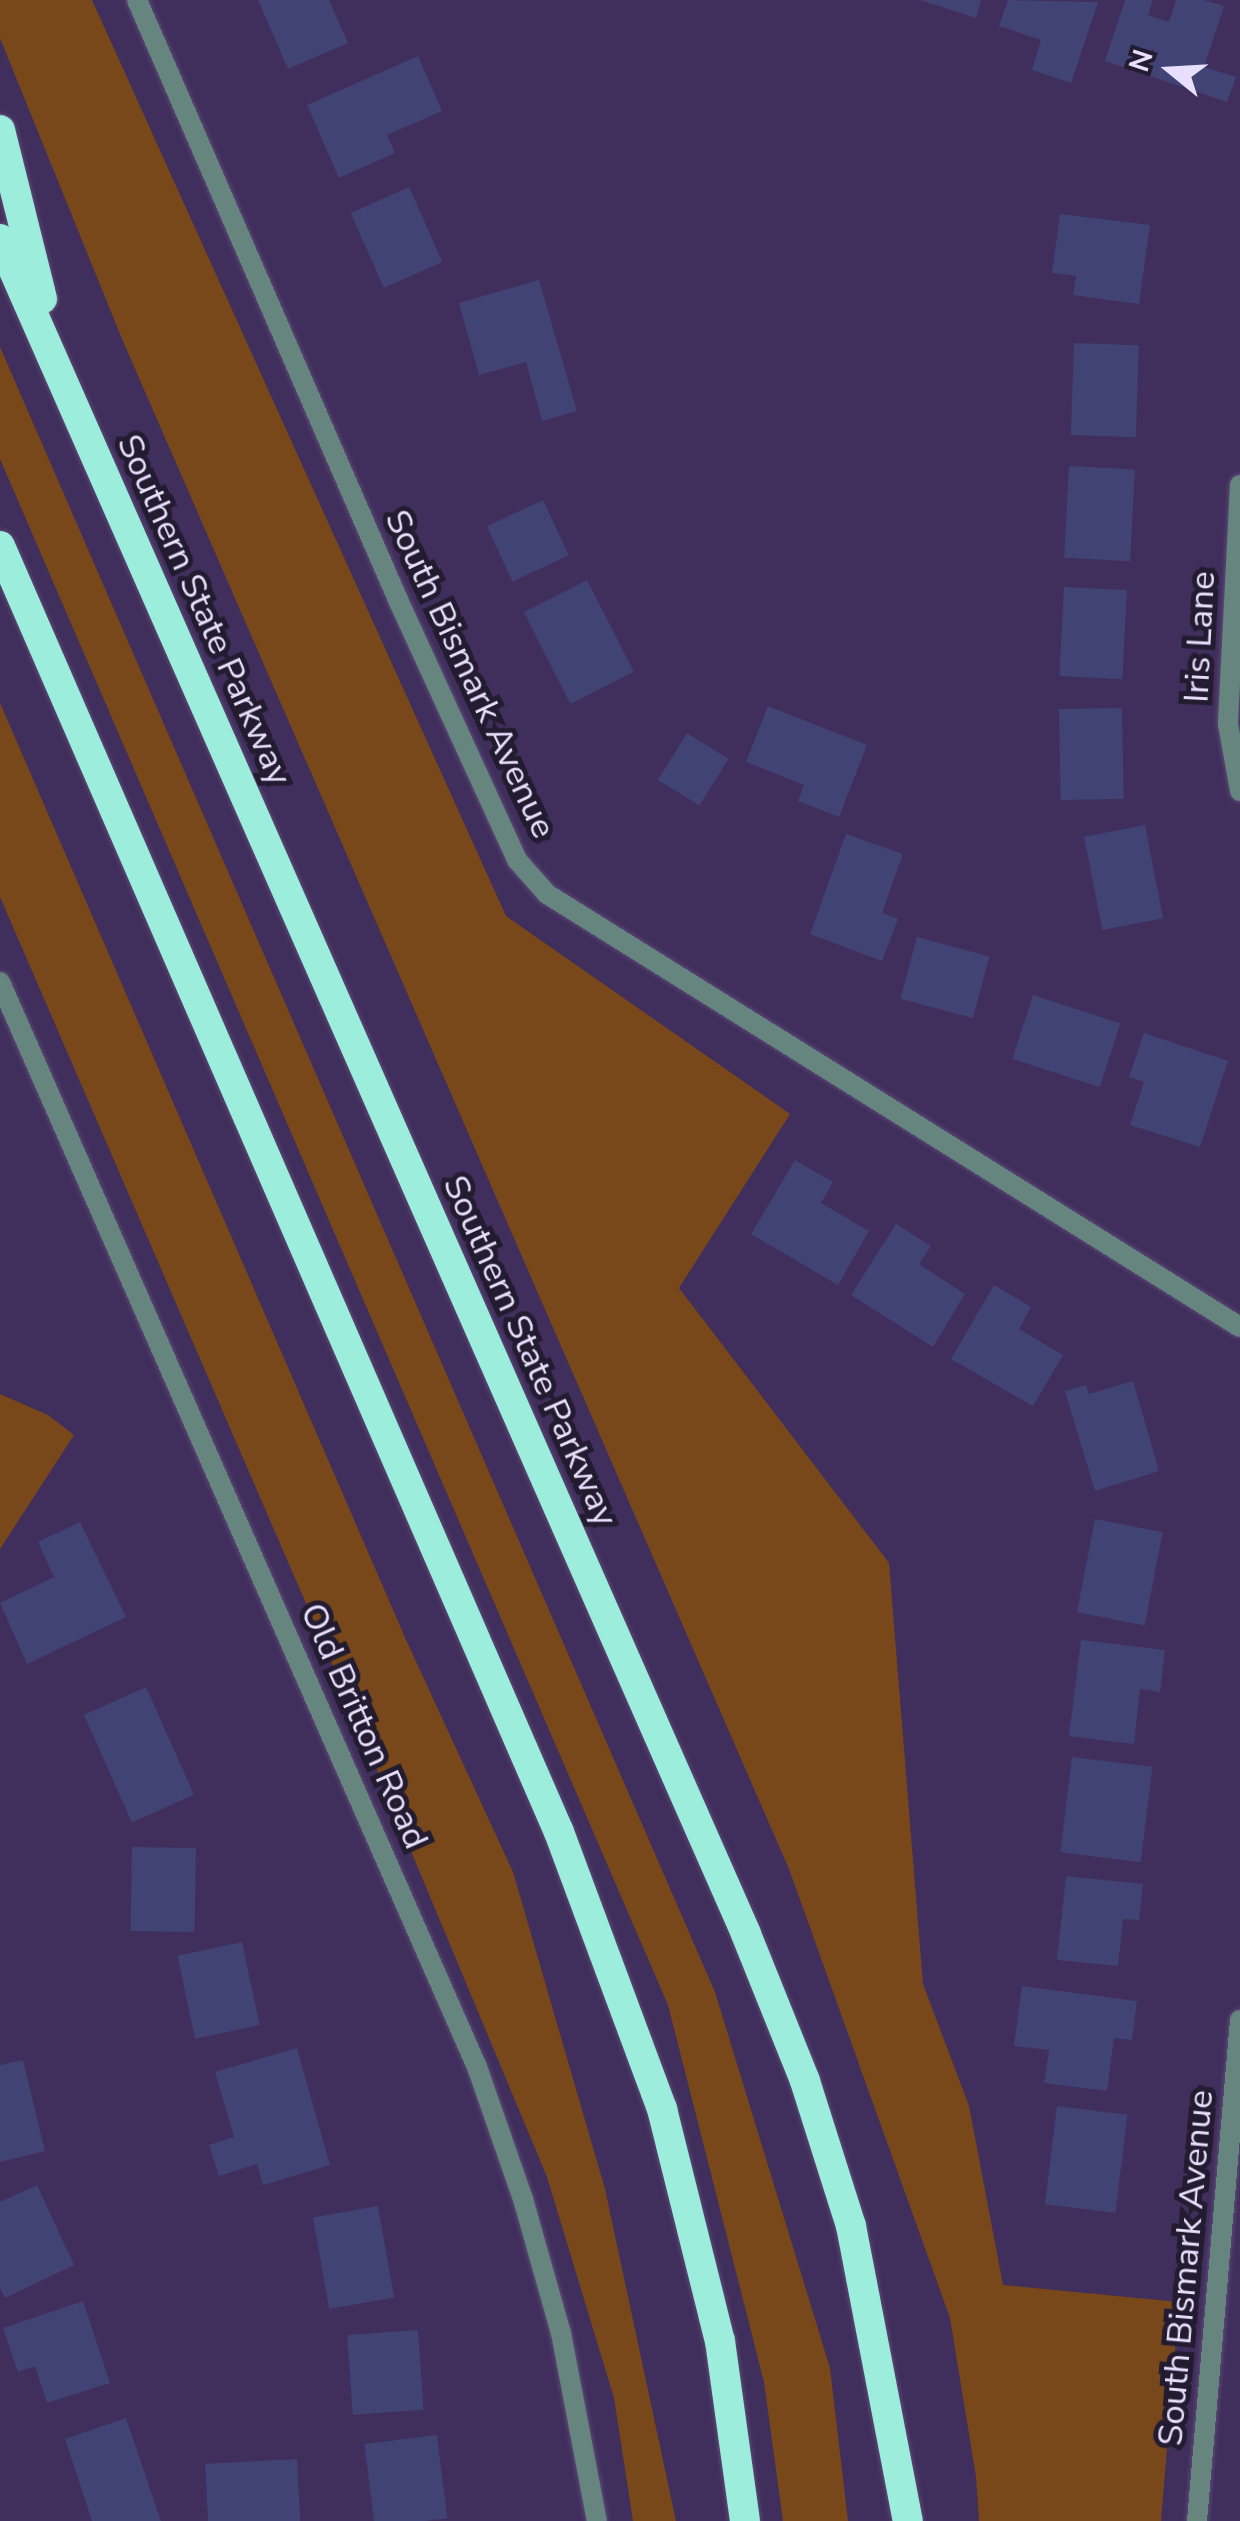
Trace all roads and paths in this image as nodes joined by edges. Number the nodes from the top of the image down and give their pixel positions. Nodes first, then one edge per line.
1 (138, 0) edge
2 (0, 130) edge
3 (0, 239) edge
4 (64, 384) junction
5 (1240, 485) edge
6 (0, 546) edge
7 (1240, 790) edge
8 (0, 982) edge
9 (1240, 1327) edge
10 (1240, 2020) edge
11 (596, 2521) edge
12 (745, 2521) edge
13 (908, 2521) edge
14 (1196, 2521) edge

1 - 9 street, South Bismark Avenue
2 - 4 highway
3 - 4 highway, Southern State Parkway
4 - 13 highway, Southern State Parkway
5 - 7 street, Iris Lane
6 - 12 highway
8 - 11 street, Old Britton Road
10 - 14 street, South Bismark Avenue

